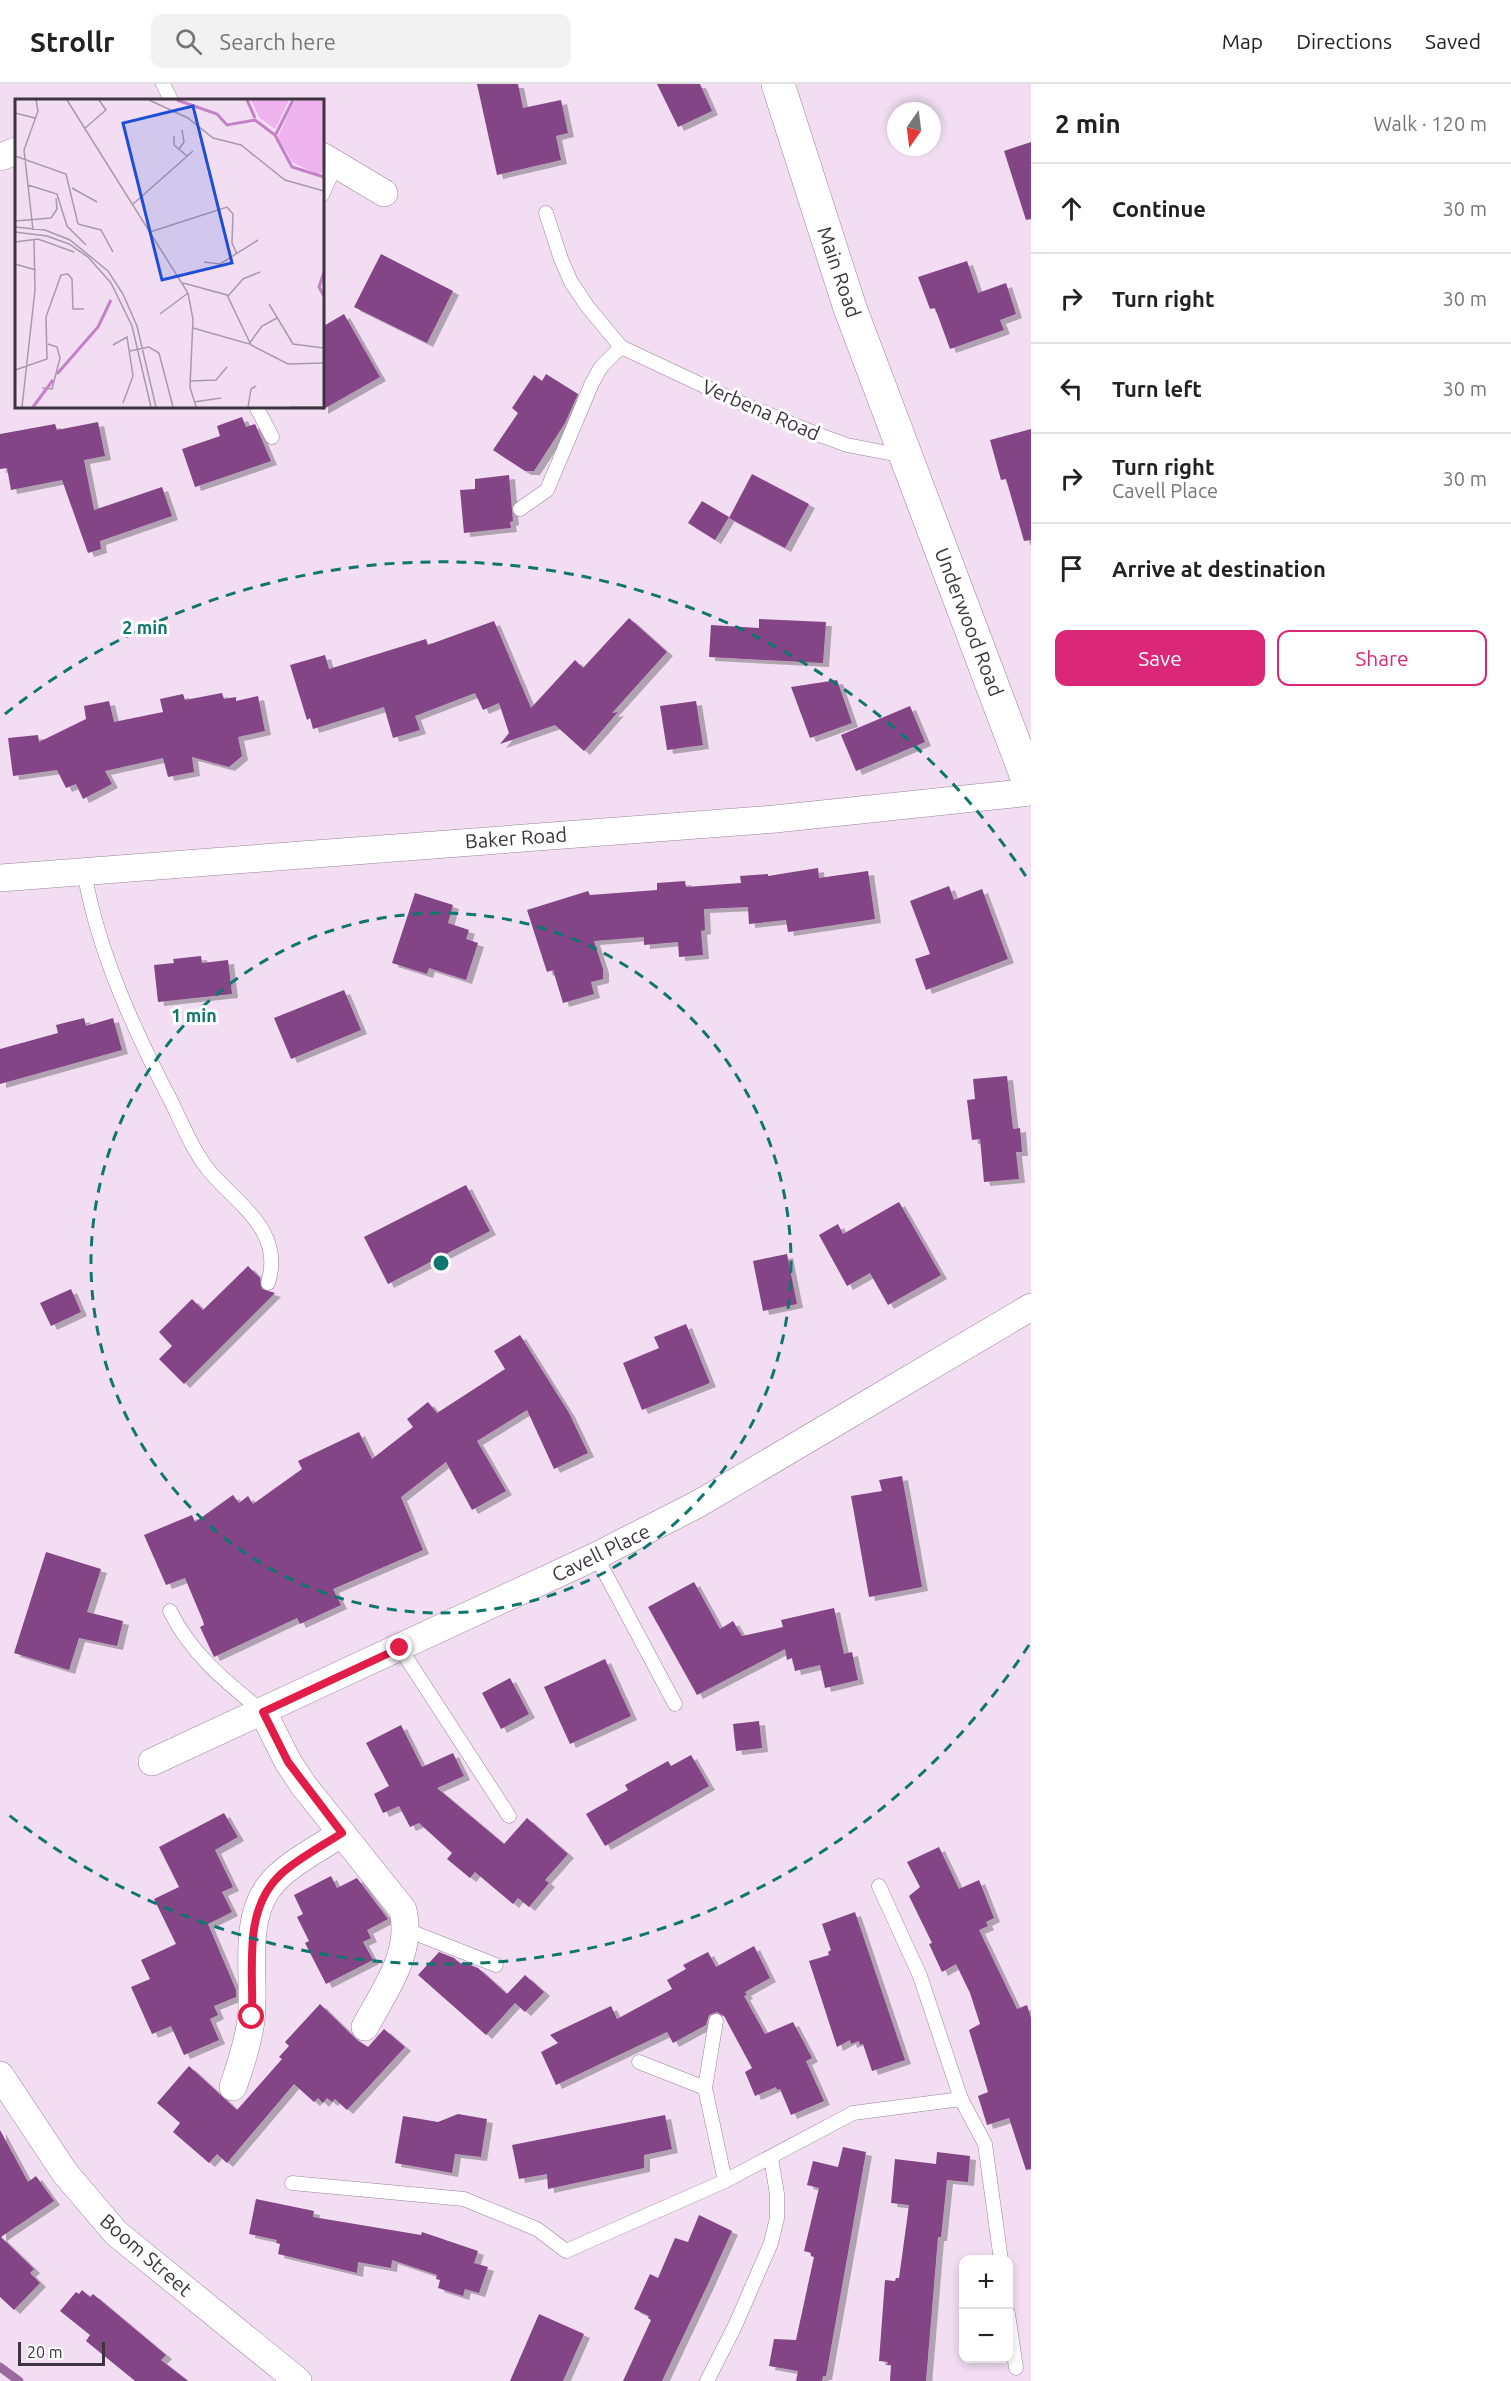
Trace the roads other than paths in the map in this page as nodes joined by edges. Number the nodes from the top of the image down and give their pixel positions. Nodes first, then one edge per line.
1 (163, 84) edge
2 (778, 84) edge
3 (170, 99) edge
4 (15, 151) edge
5 (0, 157) edge
6 (329, 160) edge
7 (324, 185) edge
8 (384, 193) dead end
9 (546, 213) dead end
10 (621, 347) junction
11 (257, 408) edge
12 (272, 437) dead end
13 (906, 457) junction
14 (520, 509) dead end
15 (1031, 790) edge
16 (84, 871) junction
17 (0, 878) edge
18 (268, 1282) dead end
19 (1031, 1307) edge
20 (596, 1557) junction
21 (171, 1611) dead end
22 (400, 1648) junction
23 (675, 1704) dead end
24 (263, 1712) junction
25 (152, 1762) dead end
26 (509, 1815) dead end
27 (342, 1833) junction
28 (879, 1886) dead end
29 (407, 1930) junction
30 (496, 1965) dead end
31 (716, 2021) dead end
32 (365, 2027) dead end
33 (639, 2062) dead end
34 (0, 2075) edge
35 (233, 2087) dead end
36 (705, 2088) junction
37 (961, 2099) junction
38 (771, 2158) junction
39 (725, 2181) junction
40 (292, 2183) dead end
41 (1000, 2255) edge
42 (1013, 2348) edge
43 (1016, 2368) dead end
44 (298, 2381) edge
45 (707, 2381) edge

1 - 3 lane
2 - 13 main road, Main Road
4 - 5 street
6 - 7 lane
6 - 8 street
9 - 10 lane
10 - 13 lane, Verbena Road
10 - 14 lane
11 - 12 lane
13 - 15 main road, Underwood Road
15 - 16 street, Baker Road
16 - 17 street, Baker Road
16 - 18 lane
19 - 20 street, Cavell Place
20 - 22 street, Cavell Place
20 - 23 lane
21 - 24 lane
22 - 24 street, Cavell Place
22 - 26 lane
24 - 25 street, Cavell Place
24 - 27 street
27 - 29 street
27 - 35 street
28 - 37 lane
29 - 30 lane
29 - 32 street
31 - 36 lane
33 - 36 lane
34 - 44 street, Boom Street
36 - 39 lane
37 - 38 lane
37 - 41 lane
38 - 39 lane
38 - 45 lane
39 - 40 lane
42 - 43 lane

